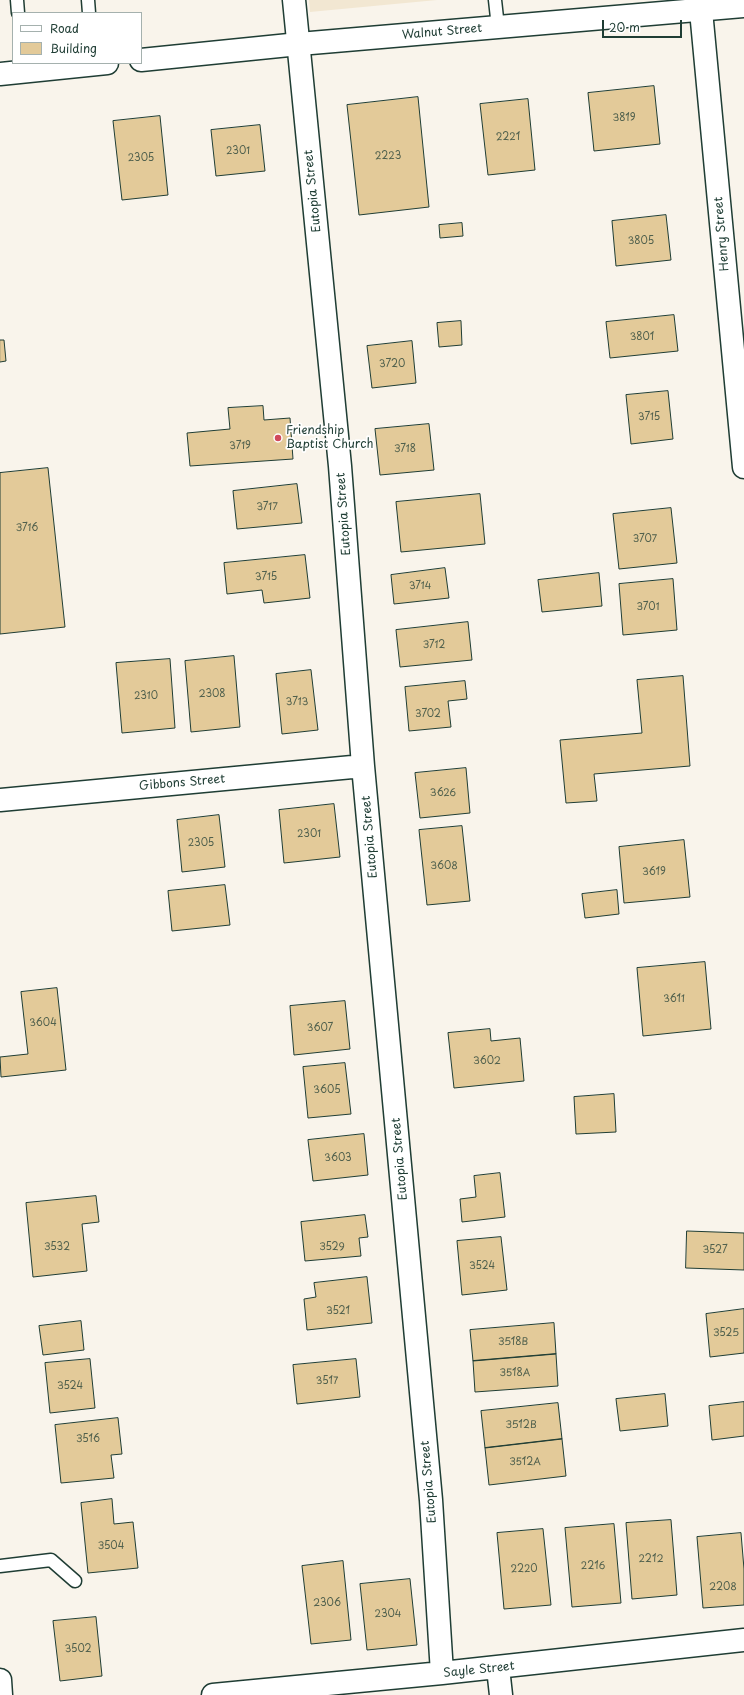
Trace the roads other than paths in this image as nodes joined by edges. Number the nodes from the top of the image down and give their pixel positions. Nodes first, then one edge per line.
1 (17, 0) edge
2 (88, 0) edge
3 (294, 0) edge
4 (495, 0) edge
5 (701, 5) edge
6 (744, 6) edge
7 (18, 12) edge
8 (89, 12) edge
9 (498, 27) junction
10 (298, 44) junction
11 (142, 60) edge
12 (96, 64) edge
13 (24, 67) edge
14 (0, 74) edge
15 (744, 467) edge
16 (363, 766) junction
17 (0, 800) edge
18 (0, 1566) edge
19 (75, 1581) dead end
20 (744, 1640) edge
21 (498, 1668) junction
22 (442, 1673) junction
23 (0, 1680) edge
24 (1, 1695) edge
25 (213, 1695) edge
26 (500, 1695) edge

1 - 7 lane
2 - 8 lane
3 - 10 street, Eutopia Street
4 - 9 lane
5 - 6 street, Walnut Street
5 - 9 street, Walnut Street
5 - 15 street, Henry Street
9 - 10 street, Walnut Street
10 - 11 street, Walnut Street
10 - 16 street, Eutopia Street
12 - 13 street
13 - 14 street
16 - 17 street, Gibbons Street
16 - 22 street, Eutopia Street
18 - 19 lane
20 - 21 street, Sayle Street
21 - 22 street, Sayle Street
21 - 26 street
22 - 25 street, Sayle Street
23 - 24 street

